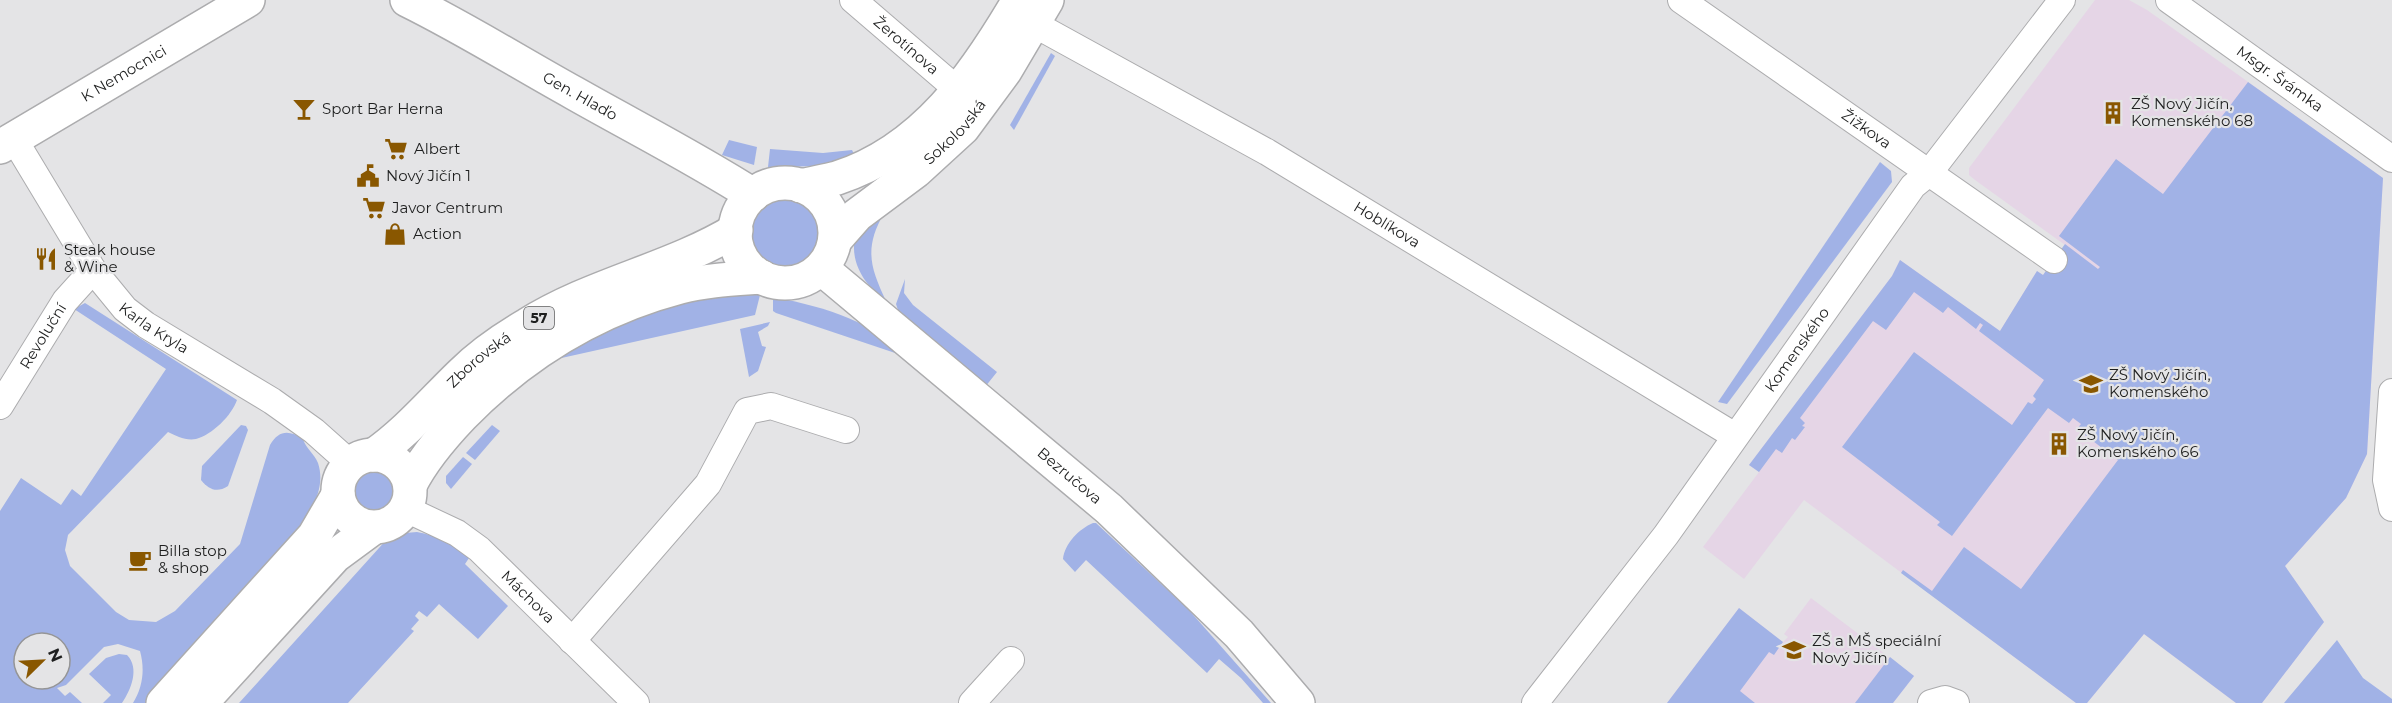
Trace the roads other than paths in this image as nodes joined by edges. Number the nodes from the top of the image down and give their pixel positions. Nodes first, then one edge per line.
1 (248, 0) edge
2 (407, 0) edge
3 (853, 0) edge
4 (1681, 0) edge
5 (2062, 0) edge
6 (2169, 0) edge
7 (1033, 8) edge
8 (959, 90) junction
9 (7, 143) edge
10 (2392, 159) edge
11 (1929, 173) junction
12 (801, 186) junction
13 (753, 195) junction
14 (736, 230) junction
15 (828, 254) junction
16 (2054, 260) dead end
17 (93, 270) junction
18 (762, 277) junction
19 (2392, 392) edge
20 (0, 406) edge
21 (846, 430) dead end
22 (1735, 436) junction
23 (362, 459) junction
24 (338, 495) junction
25 (408, 497) junction
26 (2392, 508) edge
27 (373, 528) junction
28 (572, 641) junction
29 (1011, 660) dead end
30 (163, 703) edge
31 (201, 703) edge
32 (636, 703) edge
33 (972, 703) edge
34 (1298, 703) edge
35 (1534, 703) edge
36 (1931, 703) edge
37 (1956, 703) edge

1 - 9 main road, K Nemocnici
2 - 13 main road, Gen. Hlaďo
3 - 8 street, Žerotínova
4 - 11 street, Žižkova
5 - 11 street, Komenského
6 - 10 street, Msgr. Šrámka
7 - 8 main road, Sokolovská
7 - 15 main road, Sokolovská / 57
7 - 22 street, Hoblíkova
8 - 12 main road, Sokolovská
9 - 17 street, Karla Kryla
11 - 16 street, Žižkova
11 - 22 street, Komenského
12 - 13 main road
12 - 15 main road
13 - 14 main road
14 - 18 main road
14 - 23 main road, Zborovská / 57
15 - 18 main road, 57
15 - 34 main road, Bezručova
17 - 20 street, Revoluční
17 - 23 street, Karla Kryla
18 - 25 main road, Zborovská / 57
19 - 26 street
21 - 28 street
22 - 35 street, Komenského
23 - 24 main road, 57
23 - 25 main road
24 - 27 main road
24 - 30 main road, 57
25 - 27 main road, 57
25 - 28 street, Máchova
27 - 31 main road, 57
28 - 32 street, Máchova
29 - 33 street
36 - 37 street

